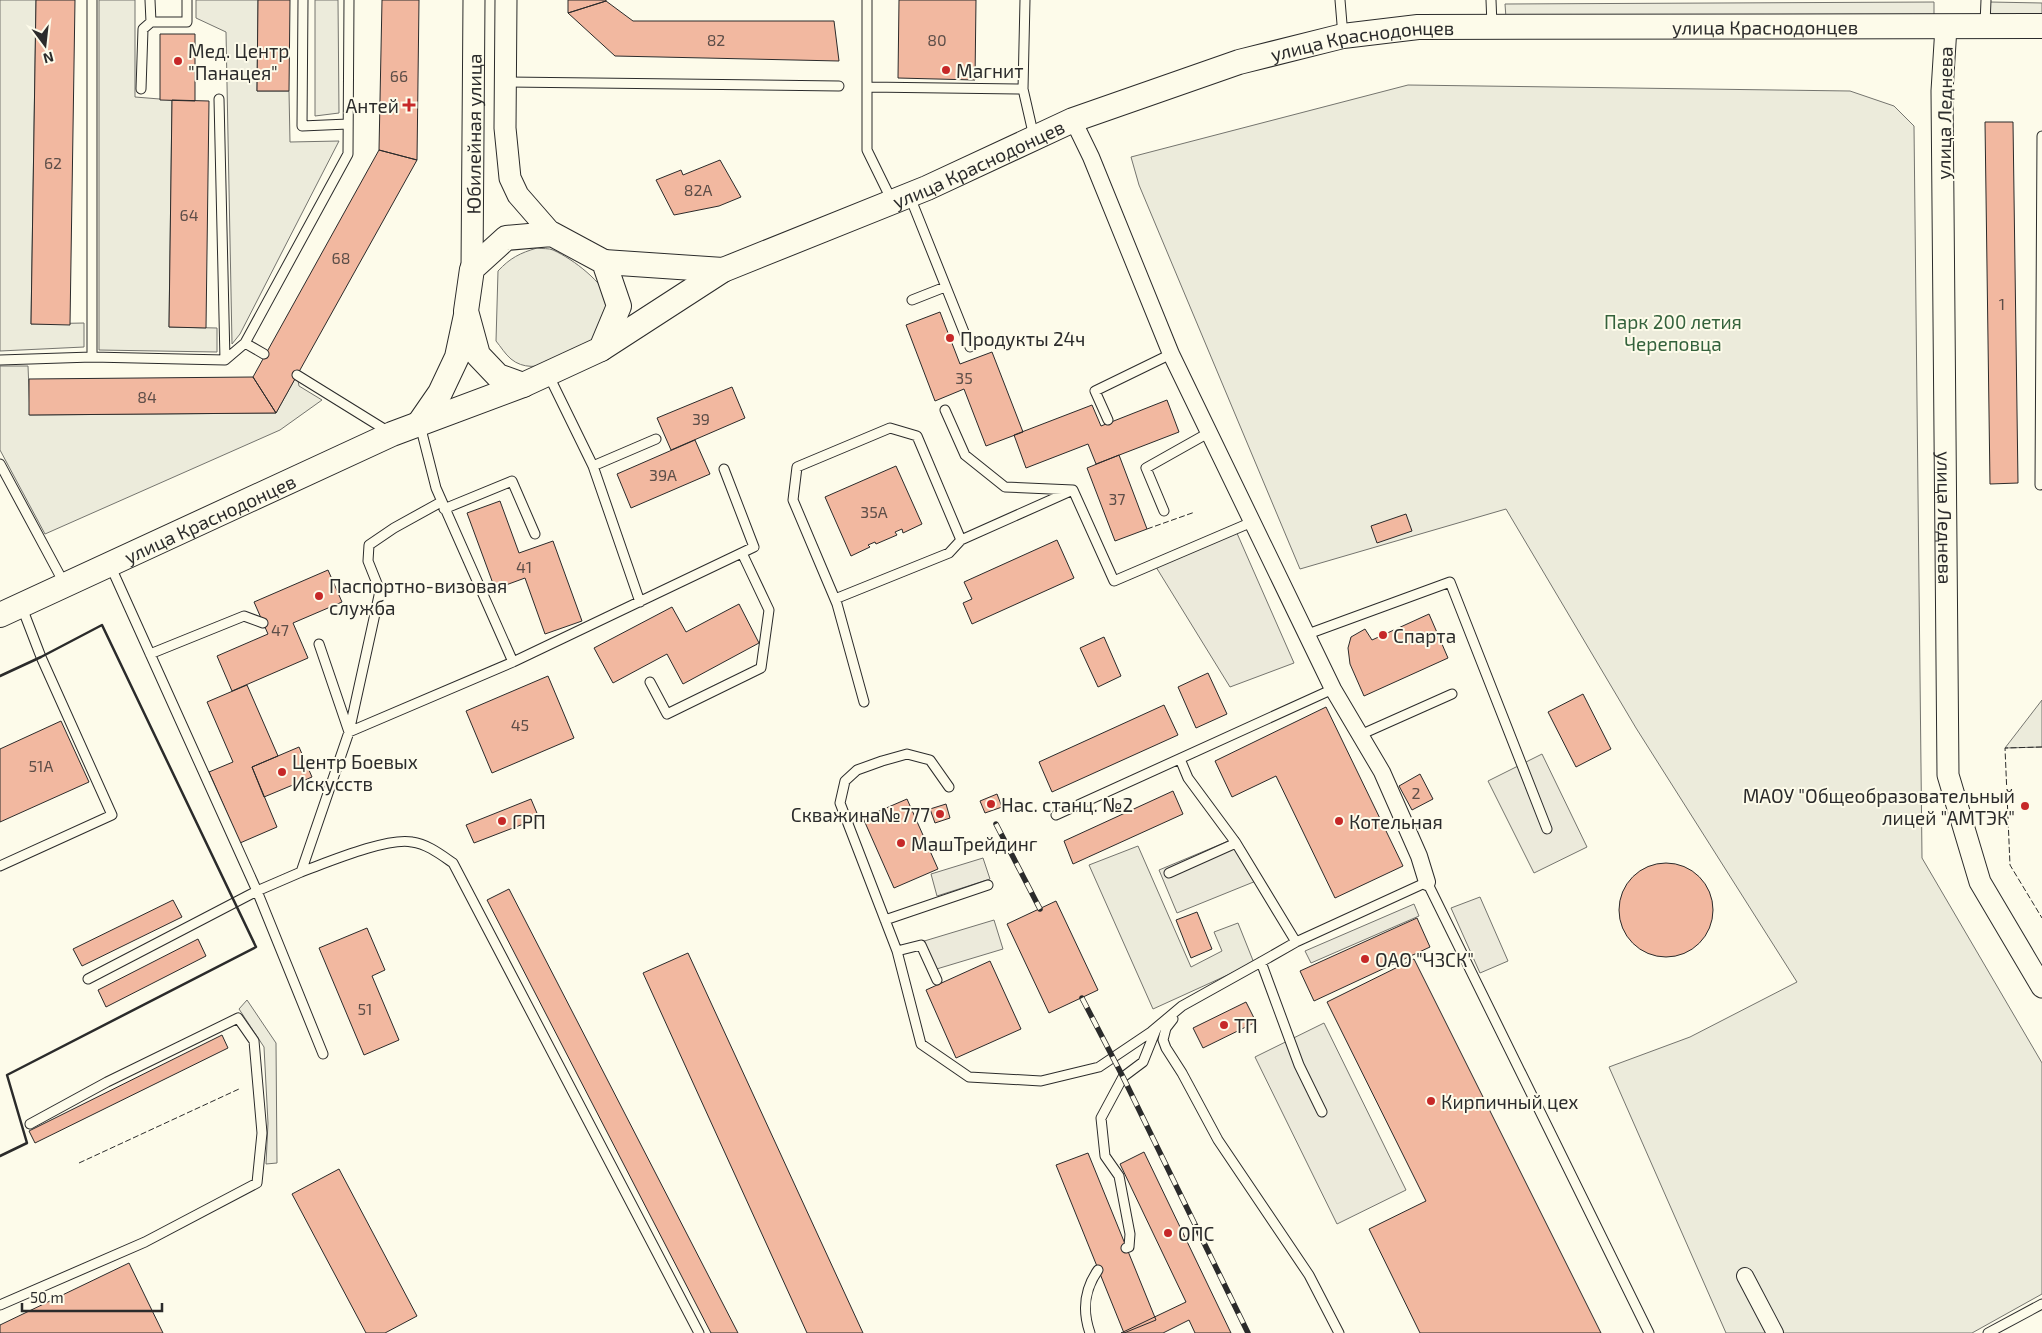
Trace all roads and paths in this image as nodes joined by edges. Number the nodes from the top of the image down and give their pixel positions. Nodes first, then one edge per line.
1 (92, 0) edge
2 (150, 0) edge
3 (187, 0) edge
4 (303, 0) edge
5 (349, 0) edge
6 (474, 0) edge
7 (506, 0) edge
8 (867, 0) edge
9 (1025, 0) edge
10 (1340, 0) edge
11 (1491, 0) edge
12 (1986, 0) edge
13 (150, 22) junction
14 (2042, 26) edge
15 (1946, 27) junction
16 (1985, 27) junction
17 (1492, 28) junction
18 (1343, 36) junction
19 (2042, 38) edge
20 (506, 82) junction
21 (839, 86) dead end
22 (868, 86) junction
23 (141, 89) dead end
24 (1023, 89) junction
25 (219, 99) dead end
26 (1073, 120) junction
27 (348, 124) junction
28 (2042, 136) edge
29 (1034, 137) junction
30 (2042, 179) edge
31 (900, 198) junction
32 (552, 234) junction
33 (604, 262) junction
34 (472, 269) junction
35 (723, 270) junction
36 (945, 287) junction
37 (2041, 299) edge
38 (912, 300) dead end
39 (466, 311) junction
40 (245, 343) junction
41 (970, 347) dead end
42 (601, 348) junction
43 (264, 354) dead end
44 (1172, 354) junction
45 (92, 358) junction
46 (0, 360) edge
47 (225, 360) junction
48 (548, 374) junction
49 (297, 375) dead end
50 (523, 385) junction
51 (2041, 402) edge
52 (945, 410) dead end
53 (1108, 420) dead end
54 (420, 422) junction
55 (1210, 432) junction
56 (392, 434) junction
57 (656, 439) dead end
58 (2041, 450) edge
59 (0, 464) edge
60 (593, 466) junction
61 (724, 469) dead end
62 (2040, 485) dead end
63 (1073, 490) junction
64 (442, 505) junction
65 (1164, 512) dead end
66 (1252, 522) junction
67 (535, 534) dead end
68 (960, 540) junction
69 (742, 553) junction
70 (110, 564) junction
71 (66, 585) junction
72 (835, 599) junction
73 (640, 602) junction
74 (11, 610) edge
75 (263, 623) dead end
76 (1308, 634) junction
77 (319, 644) dead end
78 (150, 654) junction
79 (513, 662) junction
80 (650, 682) dead end
81 (1333, 689) junction
82 (1452, 694) dead end
83 (864, 702) dead end
84 (349, 732) junction
85 (1360, 735) junction
86 (1180, 759) junction
87 (949, 787) dead end
88 (1056, 815) dead end
89 (1547, 829) dead end
90 (1236, 843) junction
91 (0, 866) edge
92 (301, 872) junction
93 (1169, 873) dead end
94 (1427, 882) junction
95 (988, 885) dead end
96 (257, 891) junction
97 (885, 920) junction
98 (1296, 942) junction
99 (897, 951) junction
100 (1261, 962) junction
101 (88, 979) dead end
102 (937, 980) dead end
103 (2042, 987) edge
104 (1182, 1006) junction
105 (1158, 1027) junction
106 (323, 1054) dead end
107 (1322, 1112) dead end
108 (30, 1124) dead end
109 (1126, 1248) dead end
110 (1098, 1270) dead end
111 (1745, 1276) dead end
112 (2042, 1304) edge
113 (0, 1305) edge
114 (699, 1333) edge
115 (1090, 1333) edge
116 (1340, 1333) edge
117 (1649, 1333) edge
118 (1776, 1333) edge
119 (1988, 1333) edge

1 - 45 lane
2 - 13 lane
3 - 13 lane
4 - 27 lane
5 - 27 lane
6 - 34 street, Юбилейная улица
7 - 20 street, Юбилейная улица
8 - 22 lane
9 - 24 lane
10 - 18 lane
11 - 17 lane
12 - 16 lane
13 - 23 lane
14 - 16 main road, улица Краснодонцев
14 - 19 lane
15 - 16 main road, улица Краснодонцев
15 - 17 main road, улица Краснодонцев
15 - 103 street, улица Леднева
17 - 18 main road, улица Краснодонцев
18 - 26 main road, улица Краснодонцев
20 - 21 lane
20 - 32 street, Юбилейная улица
22 - 24 lane
22 - 31 lane
24 - 29 lane
25 - 47 lane
26 - 29 main road, улица Краснодонцев
26 - 44 street
27 - 40 lane
28 - 30 lane
29 - 31 main road, улица Краснодонцев
30 - 37 lane
31 - 35 main road, улица Краснодонцев
31 - 36 lane
32 - 33 main road
32 - 34 main road
33 - 35 main road, улица Краснодонцев
33 - 42 main road
34 - 39 main road
35 - 42 main road, улица Краснодонцев
36 - 38 lane
36 - 41 lane
37 - 51 lane
39 - 50 main road
39 - 54 main road
40 - 43 lane
40 - 47 lane
42 - 48 main road
44 - 53 lane
44 - 55 street
45 - 46 lane
45 - 47 lane
48 - 50 main road
48 - 60 lane
49 - 56 lane
50 - 54 main road, улица Краснодонцев
51 - 58 lane
52 - 63 lane
54 - 56 main road, улица Краснодонцев
54 - 64 lane
55 - 65 lane
55 - 66 street
56 - 70 main road, улица Краснодонцев
57 - 60 lane
58 - 62 lane
59 - 71 lane
60 - 73 lane
61 - 69 lane
63 - 66 lane
63 - 68 lane
64 - 67 lane
64 - 79 lane
64 - 84 lane
66 - 76 street
68 - 72 lane
68 - 72 lane
69 - 73 lane
69 - 80 lane
70 - 71 main road, улица Краснодонцев
70 - 78 lane
71 - 74 main road, улица Краснодонцев
72 - 83 lane
73 - 79 lane
74 - 91 lane
75 - 78 lane
76 - 81 street
76 - 89 lane
77 - 84 lane
78 - 96 lane
79 - 84 lane
81 - 85 street
81 - 86 lane
82 - 85 lane
84 - 92 lane
85 - 94 street
86 - 88 lane
86 - 90 lane
87 - 97 lane
90 - 93 lane
90 - 98 lane
92 - 96 lane
92 - 114 lane
94 - 98 lane
94 - 117 lane
95 - 97 lane
96 - 101 lane
96 - 106 lane
97 - 99 lane
98 - 100 lane
99 - 102 lane
99 - 105 lane
100 - 104 lane
100 - 107 lane
104 - 105 lane
104 - 116 lane
105 - 109 lane
108 - 113 lane
110 - 115 lane
111 - 118 street
112 - 119 lane

